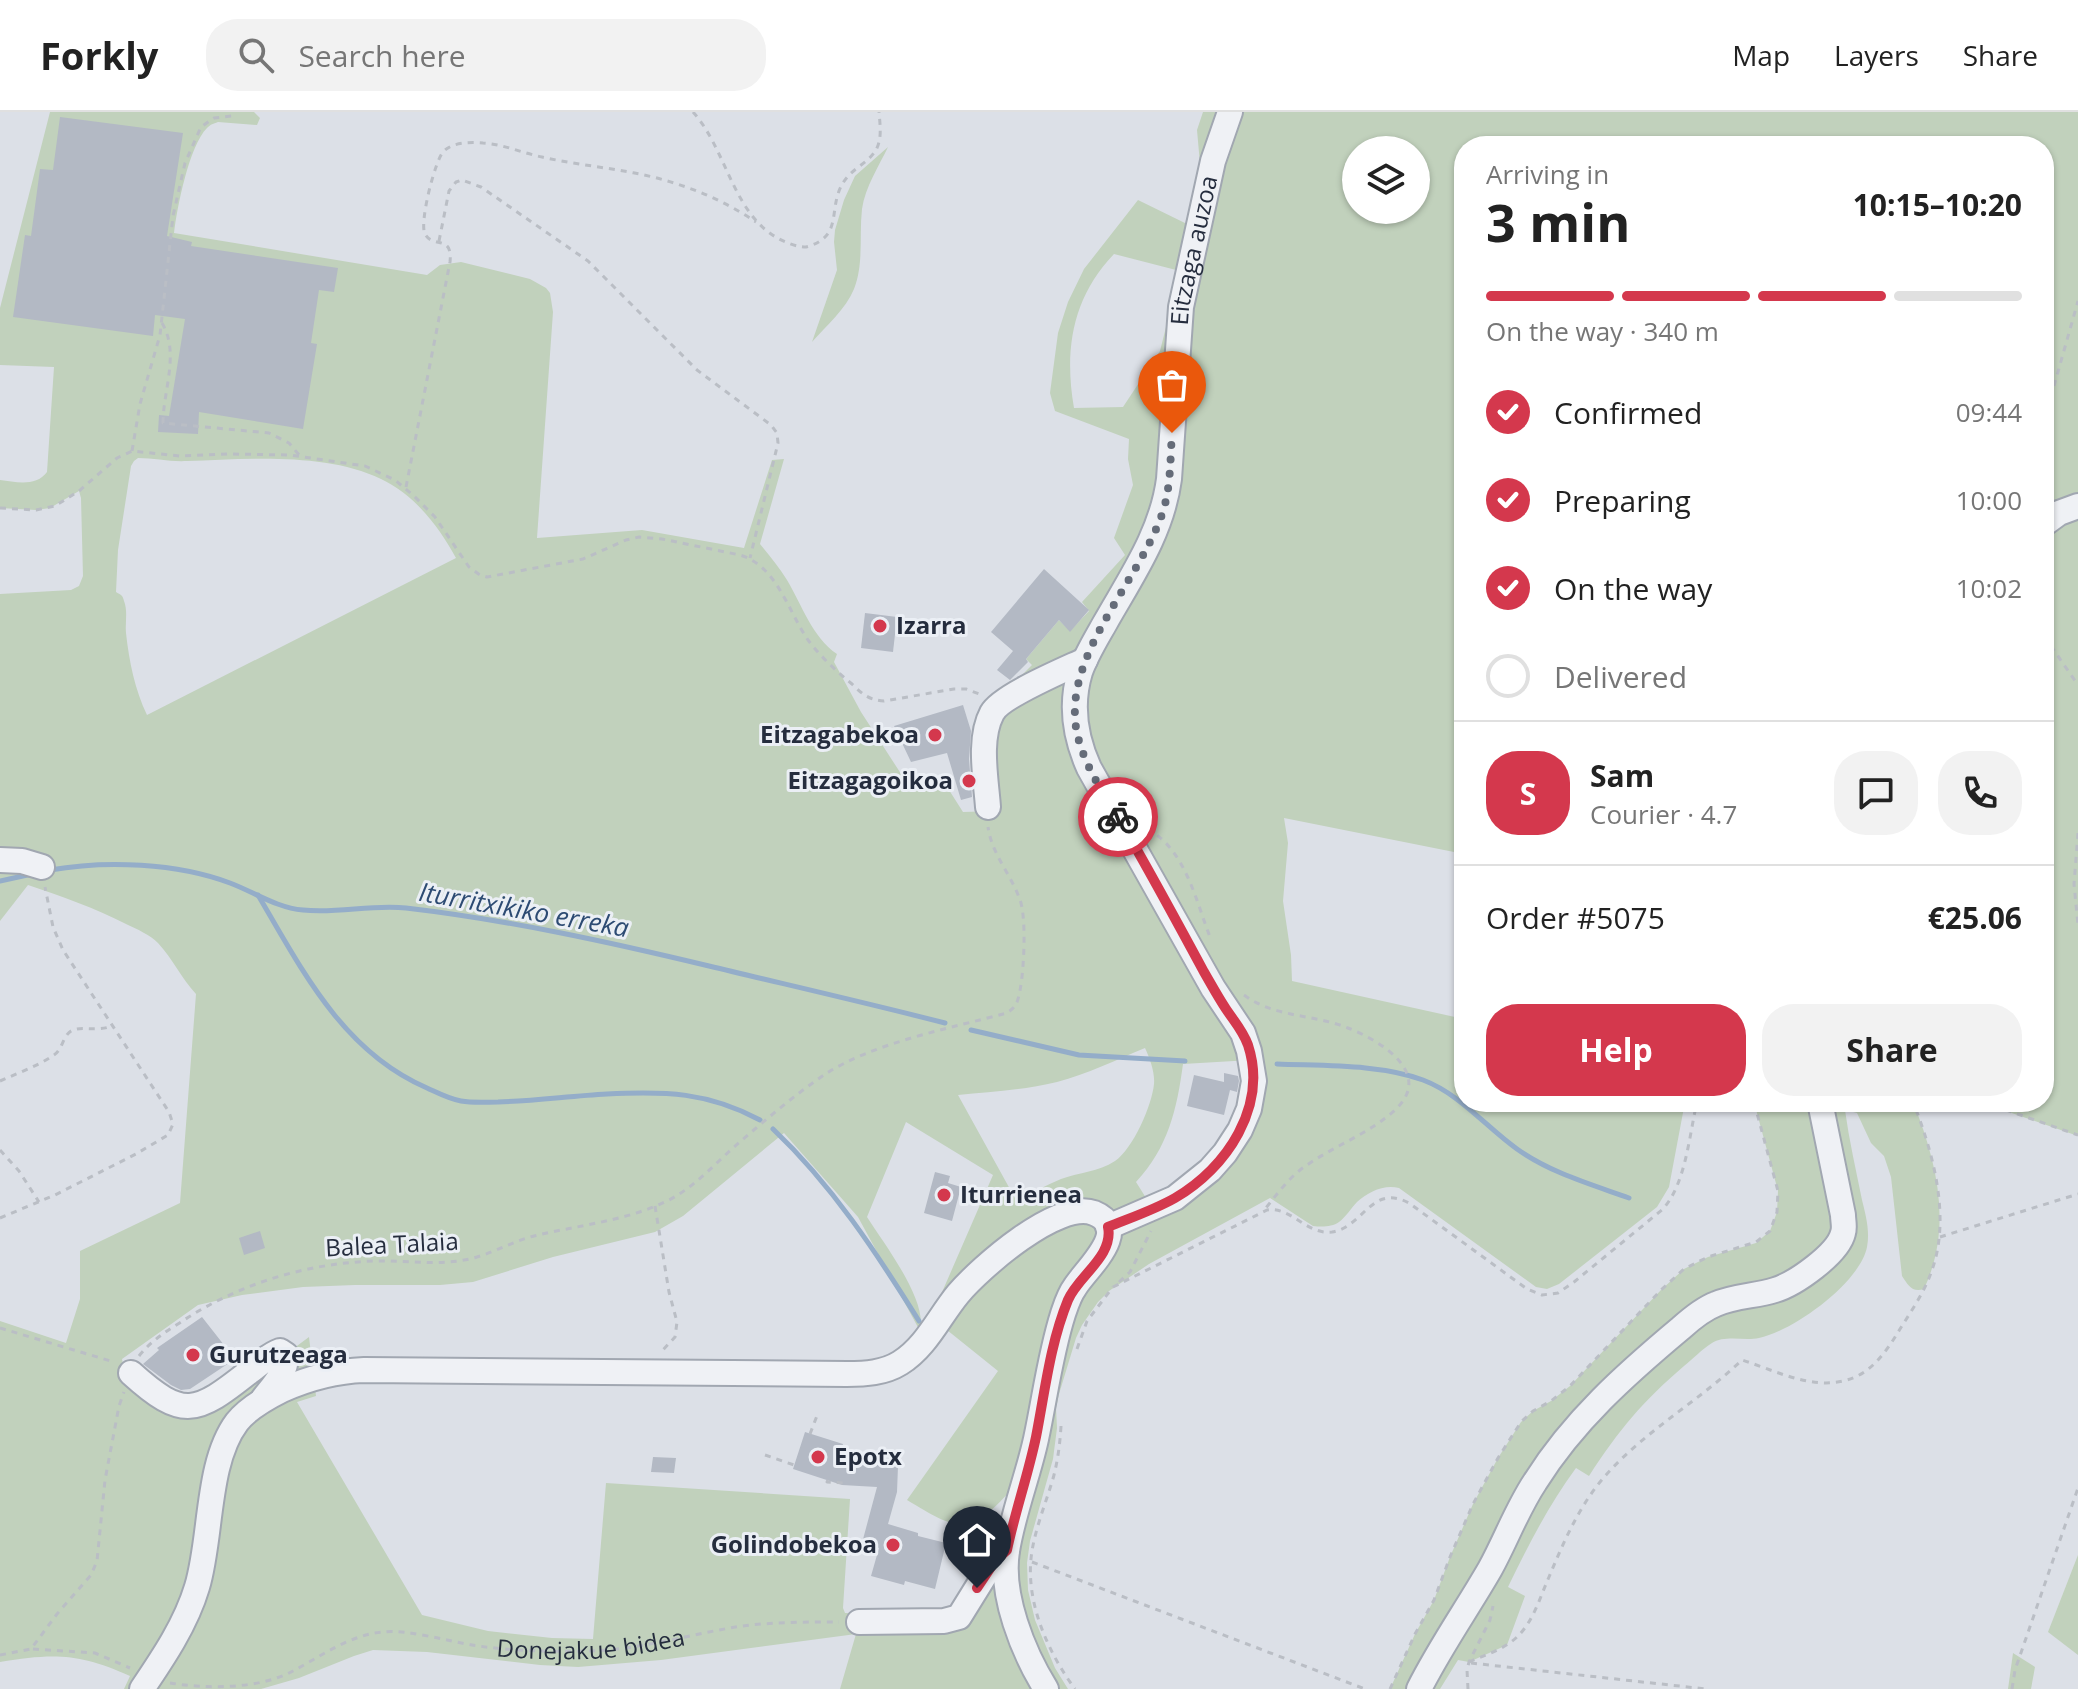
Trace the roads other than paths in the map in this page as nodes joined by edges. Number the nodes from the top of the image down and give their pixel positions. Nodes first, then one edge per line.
1 (1230, 112) edge
2 (2078, 506) edge
3 (2054, 517) edge
4 (1085, 660) junction
5 (988, 807) road end
6 (0, 860) edge
7 (42, 867) road end
8 (1822, 1112) edge
9 (1108, 1227) junction
10 (131, 1373) road end
11 (262, 1401) junction
12 (1007, 1550) junction
13 (859, 1622) road end
14 (146, 1683) edge
15 (1046, 1689) edge
16 (1419, 1689) edge

1 - 4 street, Eitzaga auzoa
2 - 3 street
4 - 5 street
4 - 9 street, Eitzaga auzoa
6 - 7 street
8 - 16 street
9 - 11 street
9 - 12 street
10 - 11 street
11 - 14 street
12 - 13 street
12 - 15 street

